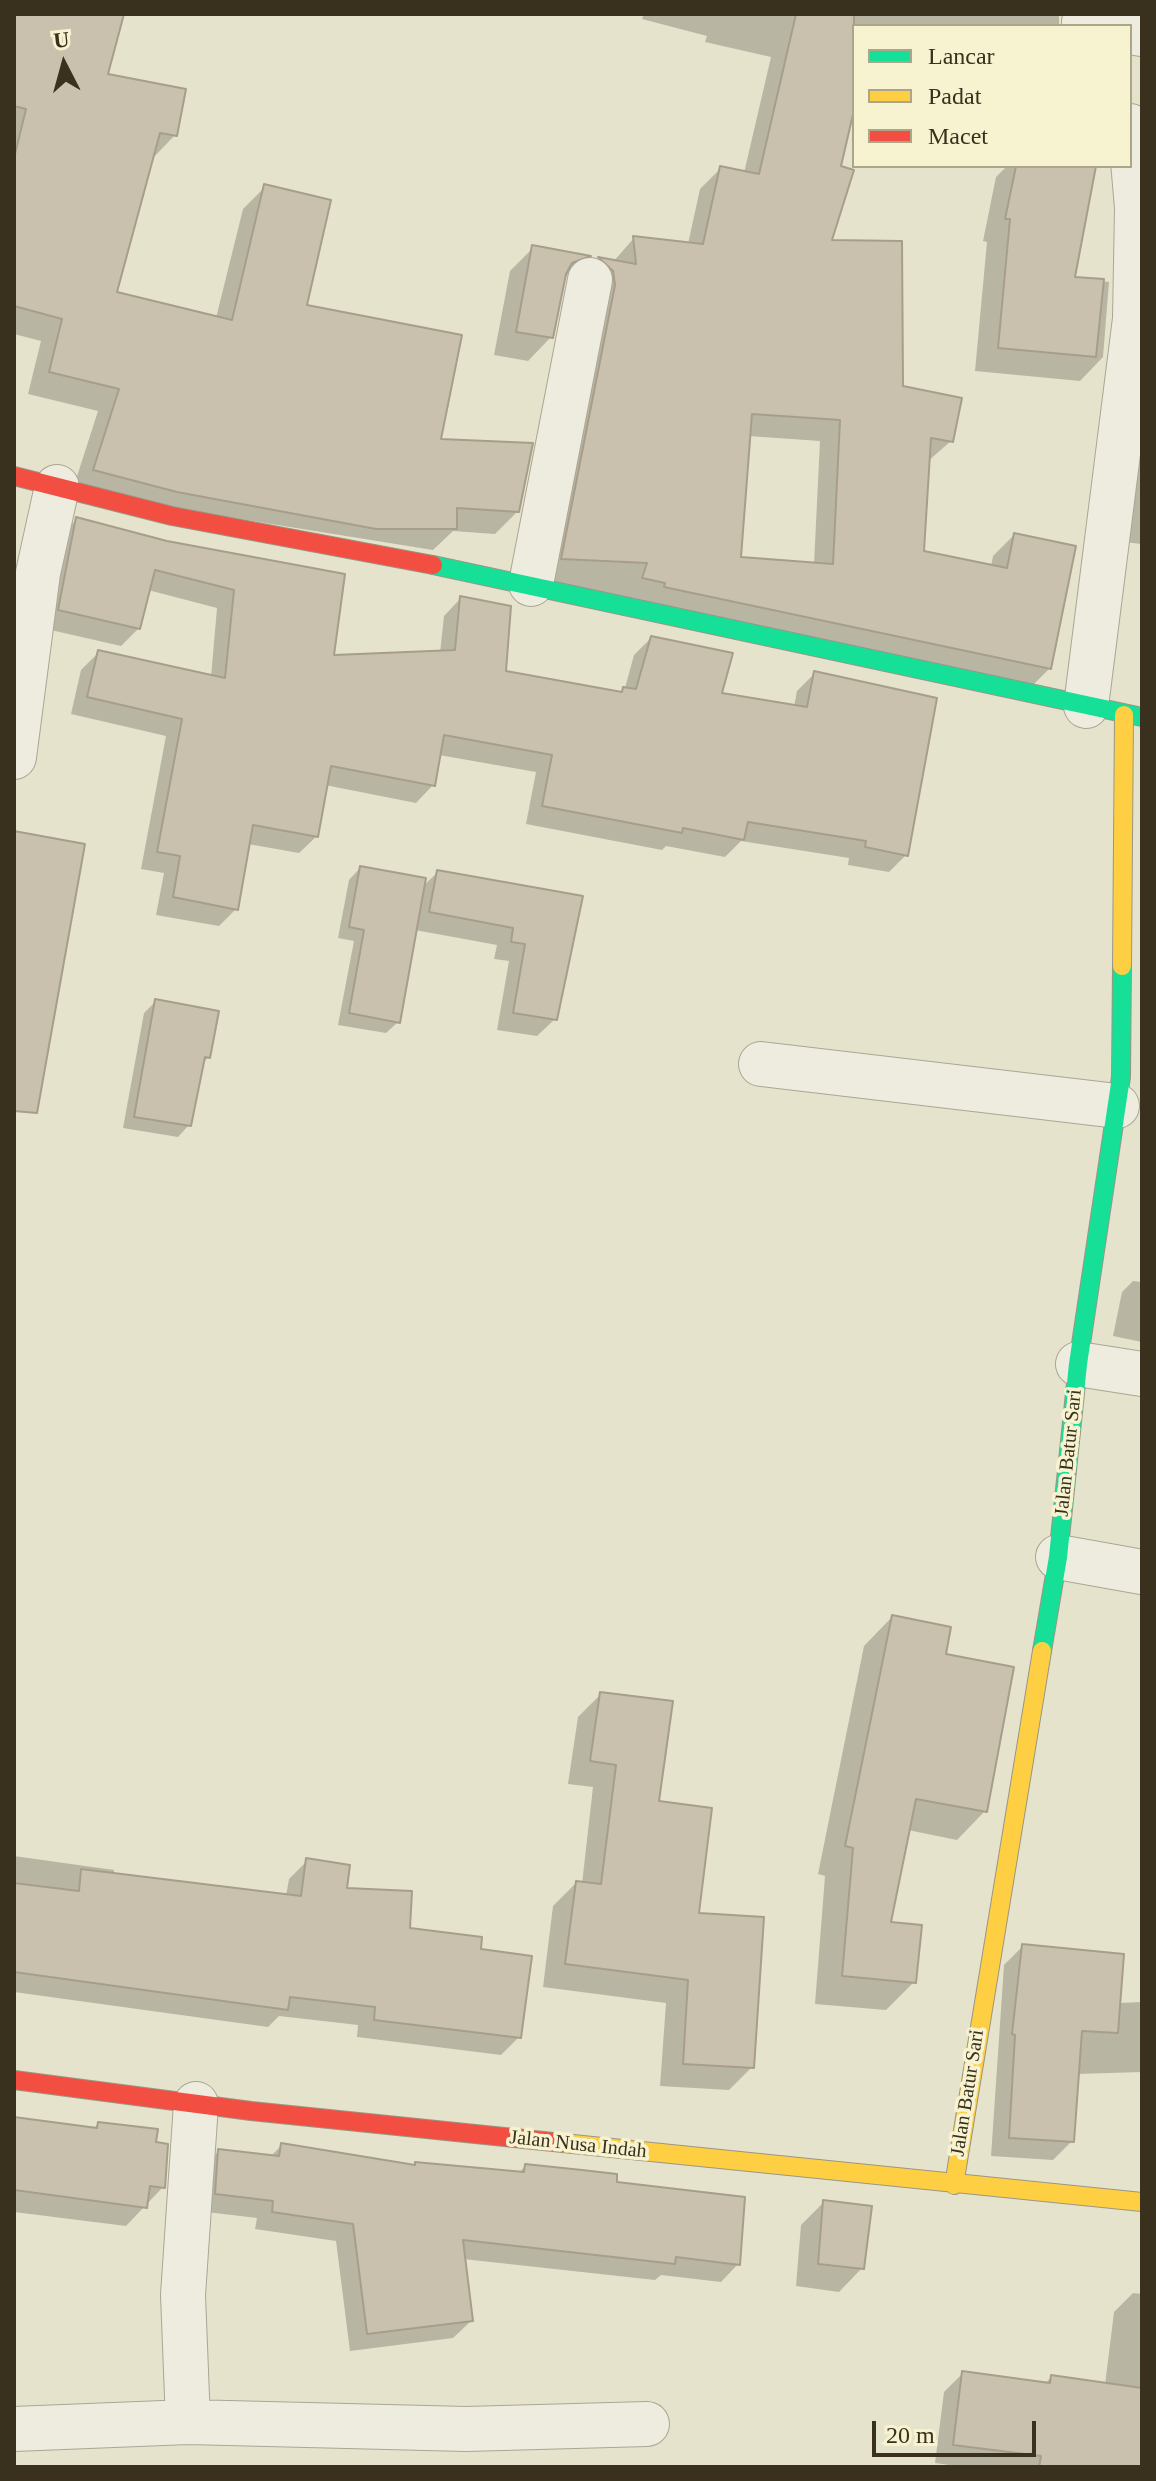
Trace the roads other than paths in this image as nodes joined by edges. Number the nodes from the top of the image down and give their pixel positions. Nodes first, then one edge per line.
1 (1132, 149) edge
2 (590, 280) dead end
3 (1139, 292) edge
4 (14, 476) edge
5 (57, 487) junction
6 (1124, 543) edge
7 (531, 584) junction
8 (1117, 712) edge
9 (14, 757) edge
10 (761, 1064) dead end
11 (1117, 1106) junction
12 (1078, 1364) junction
13 (1142, 1374) edge
14 (1058, 1557) junction
15 (1142, 1572) edge
16 (14, 2080) edge
17 (196, 2104) junction
18 (954, 2185) junction
19 (1142, 2202) edge
20 (188, 2422) junction
21 (647, 2424) dead end
22 (14, 2429) edge

1 - 3 street
2 - 7 street
3 - 6 street
4 - 5 street
5 - 7 street
5 - 9 street
6 - 8 street
7 - 8 street
8 - 11 street, Jalan Batur Sari
10 - 11 street
11 - 12 street, Jalan Batur Sari
12 - 13 street
12 - 14 street, Jalan Batur Sari
14 - 15 street
14 - 18 street, Jalan Batur Sari
16 - 17 street, Jalan Nusa Indah
17 - 18 street, Jalan Nusa Indah
17 - 20 street
18 - 19 street, Jalan Nusa Indah
20 - 21 street
20 - 22 street

